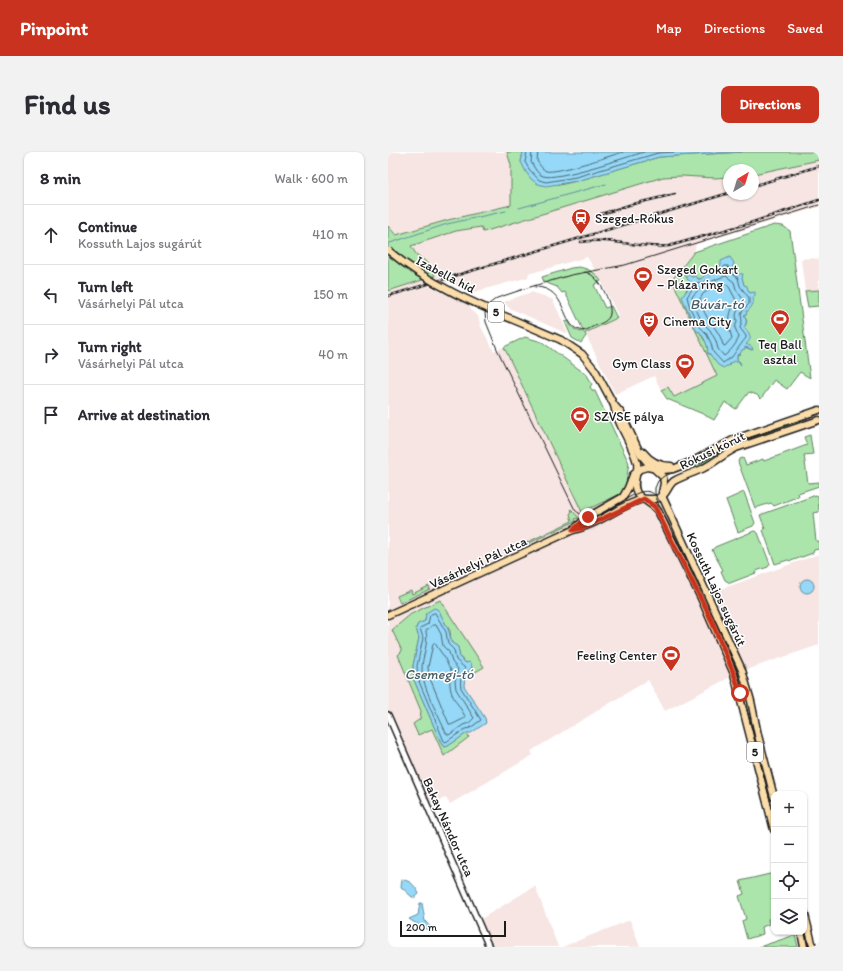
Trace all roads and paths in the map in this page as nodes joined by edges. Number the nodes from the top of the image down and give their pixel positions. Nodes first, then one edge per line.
1 (389, 250) edge
2 (561, 340) joint
3 (614, 405) junction
4 (819, 410) edge
5 (819, 420) edge
6 (634, 440) junction
7 (680, 466) junction
8 (655, 469) junction
9 (638, 470) junction
10 (662, 496) junction
11 (644, 499) junction
12 (573, 530) junction
13 (389, 615) edge
14 (388, 715) edge
15 (772, 791) edge
16 (773, 827) edge
17 (807, 923) edge
18 (802, 935) edge
19 (489, 947) edge
20 (804, 947) edge
21 (813, 947) edge

1 - 2 main road, Izabella híd / 5, bridge
2 - 3 main road, Kossuth Lajos sugárút / 5
3 - 6 main road, Kossuth Lajos sugárút / 5
3 - 9 main road, Kossuth Lajos sugárút / 5
4 - 7 main road, Rókusi körút
5 - 10 main road, Rókusi körút
6 - 7 main road
6 - 8 main road, Kossuth Lajos sugárút / 5
7 - 8 main road, Rókusi körút
8 - 9 main road, Rókusi körút
8 - 10 main road, Kossuth Lajos sugárút / 5
9 - 11 main road, Kossuth Lajos sugárút / 5
9 - 12 main road, Vásárhelyi Pál utca
10 - 11 main road
10 - 15 main road, Kossuth Lajos sugárút / 5
11 - 12 main road, Vásárhelyi Pál utca
11 - 16 main road, Kossuth Lajos sugárút / 5
12 - 13 main road, Vásárhelyi Pál utca
14 - 19 street, Bakay Nándor utca
17 - 21 main road
18 - 20 main road

